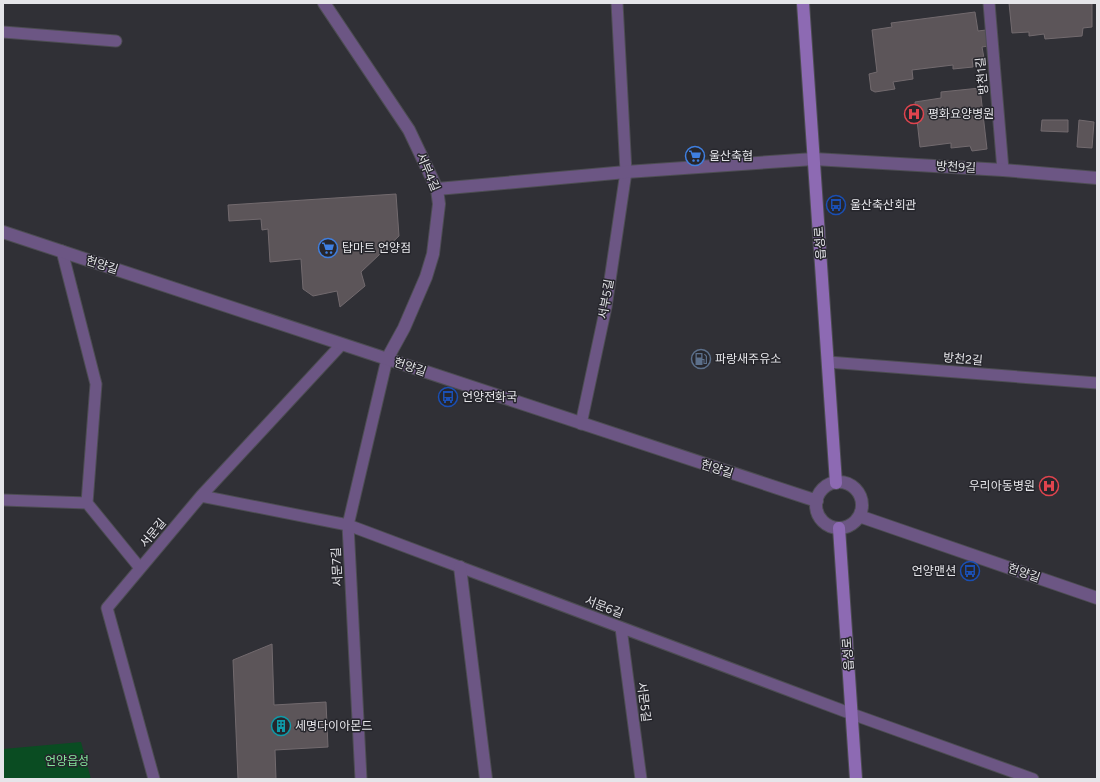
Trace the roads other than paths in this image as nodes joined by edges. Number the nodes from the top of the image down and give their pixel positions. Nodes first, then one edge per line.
1 (324, 3) edge
2 (617, 3) edge
3 (803, 3) edge
4 (989, 3) edge
5 (3, 32) edge
6 (116, 41) dead end
7 (814, 159) junction
8 (1004, 170) junction
9 (626, 172) junction
10 (1097, 178) edge
11 (437, 189) junction
12 (3, 232) edge
13 (62, 252) junction
14 (341, 345) junction
15 (387, 359) junction
16 (828, 362) junction
17 (1097, 383) edge
18 (581, 424) junction
19 (836, 483) junction
20 (201, 496) junction
21 (3, 500) edge
22 (817, 502) junction
23 (87, 503) junction
24 (859, 516) junction
25 (348, 525) junction
26 (839, 528) junction
27 (460, 567) junction
28 (140, 568) junction
29 (1097, 598) edge
30 (621, 628) junction
31 (852, 714) junction
32 (154, 779) edge
33 (361, 779) edge
34 (486, 779) edge
35 (641, 779) edge
36 (856, 779) edge
37 (1033, 779) edge

1 - 11 street, 서부4길
2 - 9 lane, 서부5길
3 - 7 street, 읍성로
4 - 8 lane, 방천1길
5 - 6 lane
7 - 8 street, 방천9길
7 - 9 street
7 - 16 street, 읍성로
8 - 10 street, 방천9길
9 - 11 street
9 - 18 lane, 서부5길
11 - 15 street, 서부4길
12 - 13 street, 헌양길
13 - 14 street, 헌양길
13 - 23 lane
14 - 15 street, 헌양길
14 - 20 lane, 서문길
15 - 18 street, 헌양길
15 - 25 lane, 서문7길
16 - 17 lane, 방천2길
16 - 19 street, 읍성로
18 - 22 street, 헌양길
19 - 22 street
19 - 24 street
20 - 25 lane, 서문6길
20 - 28 lane, 서문길
21 - 23 lane
22 - 26 street
23 - 28 lane
24 - 26 street
24 - 29 street, 헌양길
25 - 27 lane, 서문6길
25 - 33 lane, 서문7길
26 - 31 street, 읍성로
27 - 30 lane, 서문6길
27 - 34 street
28 - 32 lane, 서문길
30 - 31 lane, 서문6길
30 - 35 lane, 서문5길
31 - 36 street, 읍성로
31 - 37 lane, 서문6길

